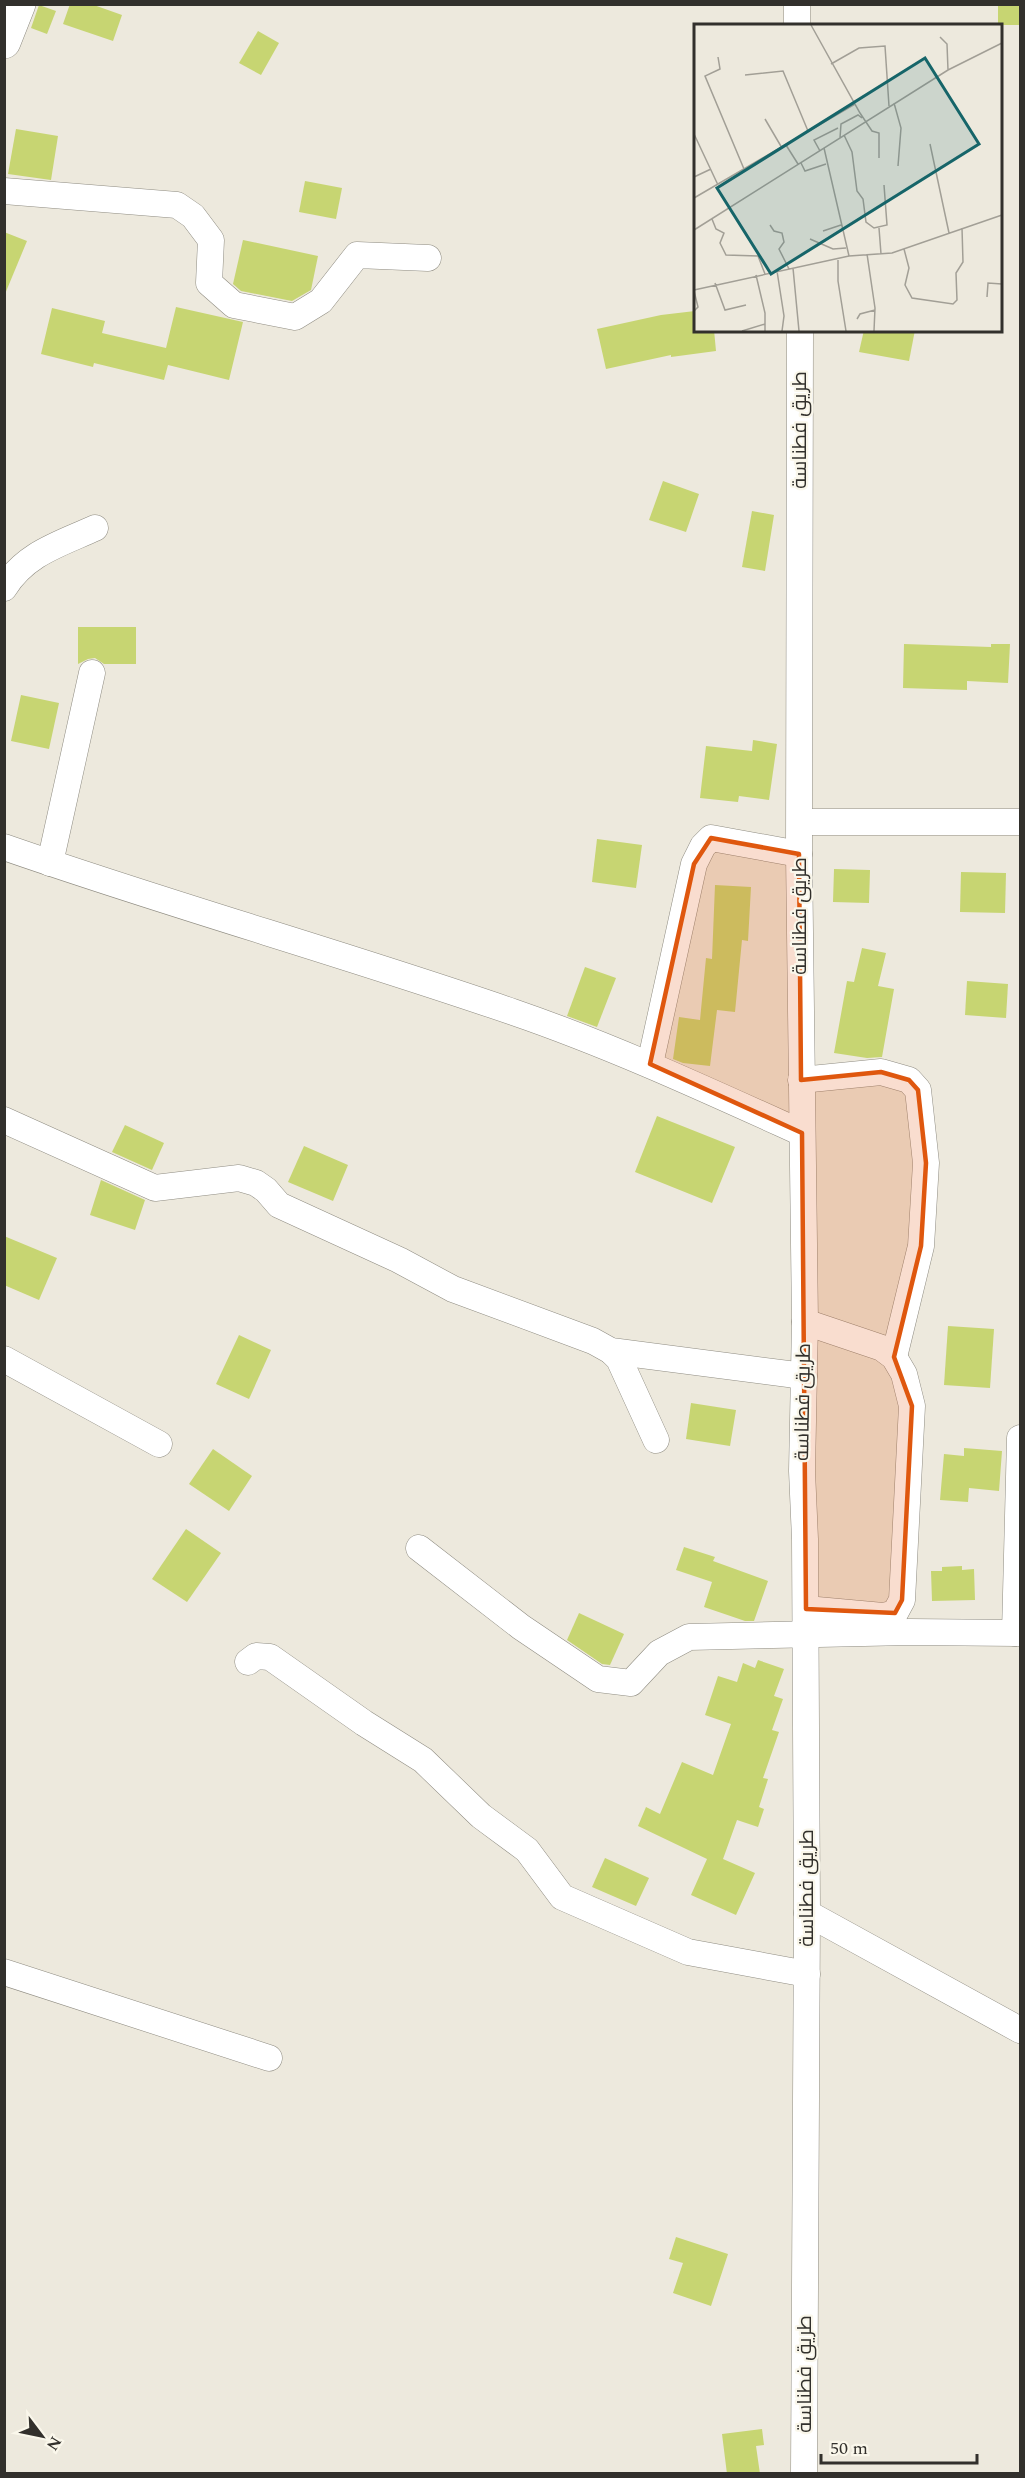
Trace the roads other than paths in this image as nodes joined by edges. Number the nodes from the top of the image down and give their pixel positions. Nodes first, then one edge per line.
1 (20, 4) edge
2 (797, 4) edge
3 (797, 24) edge
4 (4, 42) edge
5 (4, 191) edge
6 (428, 258) dead end
7 (800, 332) edge
8 (95, 528) dead end
9 (4, 588) edge
10 (92, 673) dead end
11 (800, 822) junction
12 (1020, 822) edge
13 (4, 847) edge
14 (799, 854) junction
15 (50, 862) junction
16 (650, 1064) junction
17 (801, 1080) junction
18 (4, 1120) edge
19 (802, 1133) junction
20 (805, 1322) junction
21 (611, 1350) junction
22 (894, 1357) junction
23 (4, 1359) edge
24 (804, 1376) junction
25 (1020, 1438) edge
26 (656, 1440) dead end
27 (159, 1444) dead end
28 (419, 1548) dead end
29 (805, 1622) junction
30 (1018, 1633) edge
31 (248, 1662) dead end
32 (807, 1913) junction
33 (4, 1972) edge
34 (807, 1974) junction
35 (1020, 2030) edge
36 (269, 2058) dead end
37 (804, 2474) edge

1 - 4 street
2 - 3 street
5 - 6 street
7 - 11 street, طريق فطناسة
8 - 9 street
10 - 15 street
11 - 12 street
11 - 14 street, طريق فطناسة
13 - 15 street
14 - 16 street
14 - 17 street, طريق فطناسة
15 - 16 street
16 - 19 street
17 - 19 street, طريق فطناسة
17 - 22 street
18 - 21 street
19 - 20 street, طريق فطناسة
20 - 22 street
20 - 24 street, طريق فطناسة
21 - 24 street
21 - 26 street
22 - 29 street
23 - 27 street
24 - 29 street, طريق فطناسة
25 - 30 street
28 - 29 street
29 - 30 street
29 - 32 street, طريق فطناسة
31 - 34 street
32 - 34 street, طريق فطناسة
32 - 35 street
33 - 36 street
34 - 37 street, طريق فطناسة

